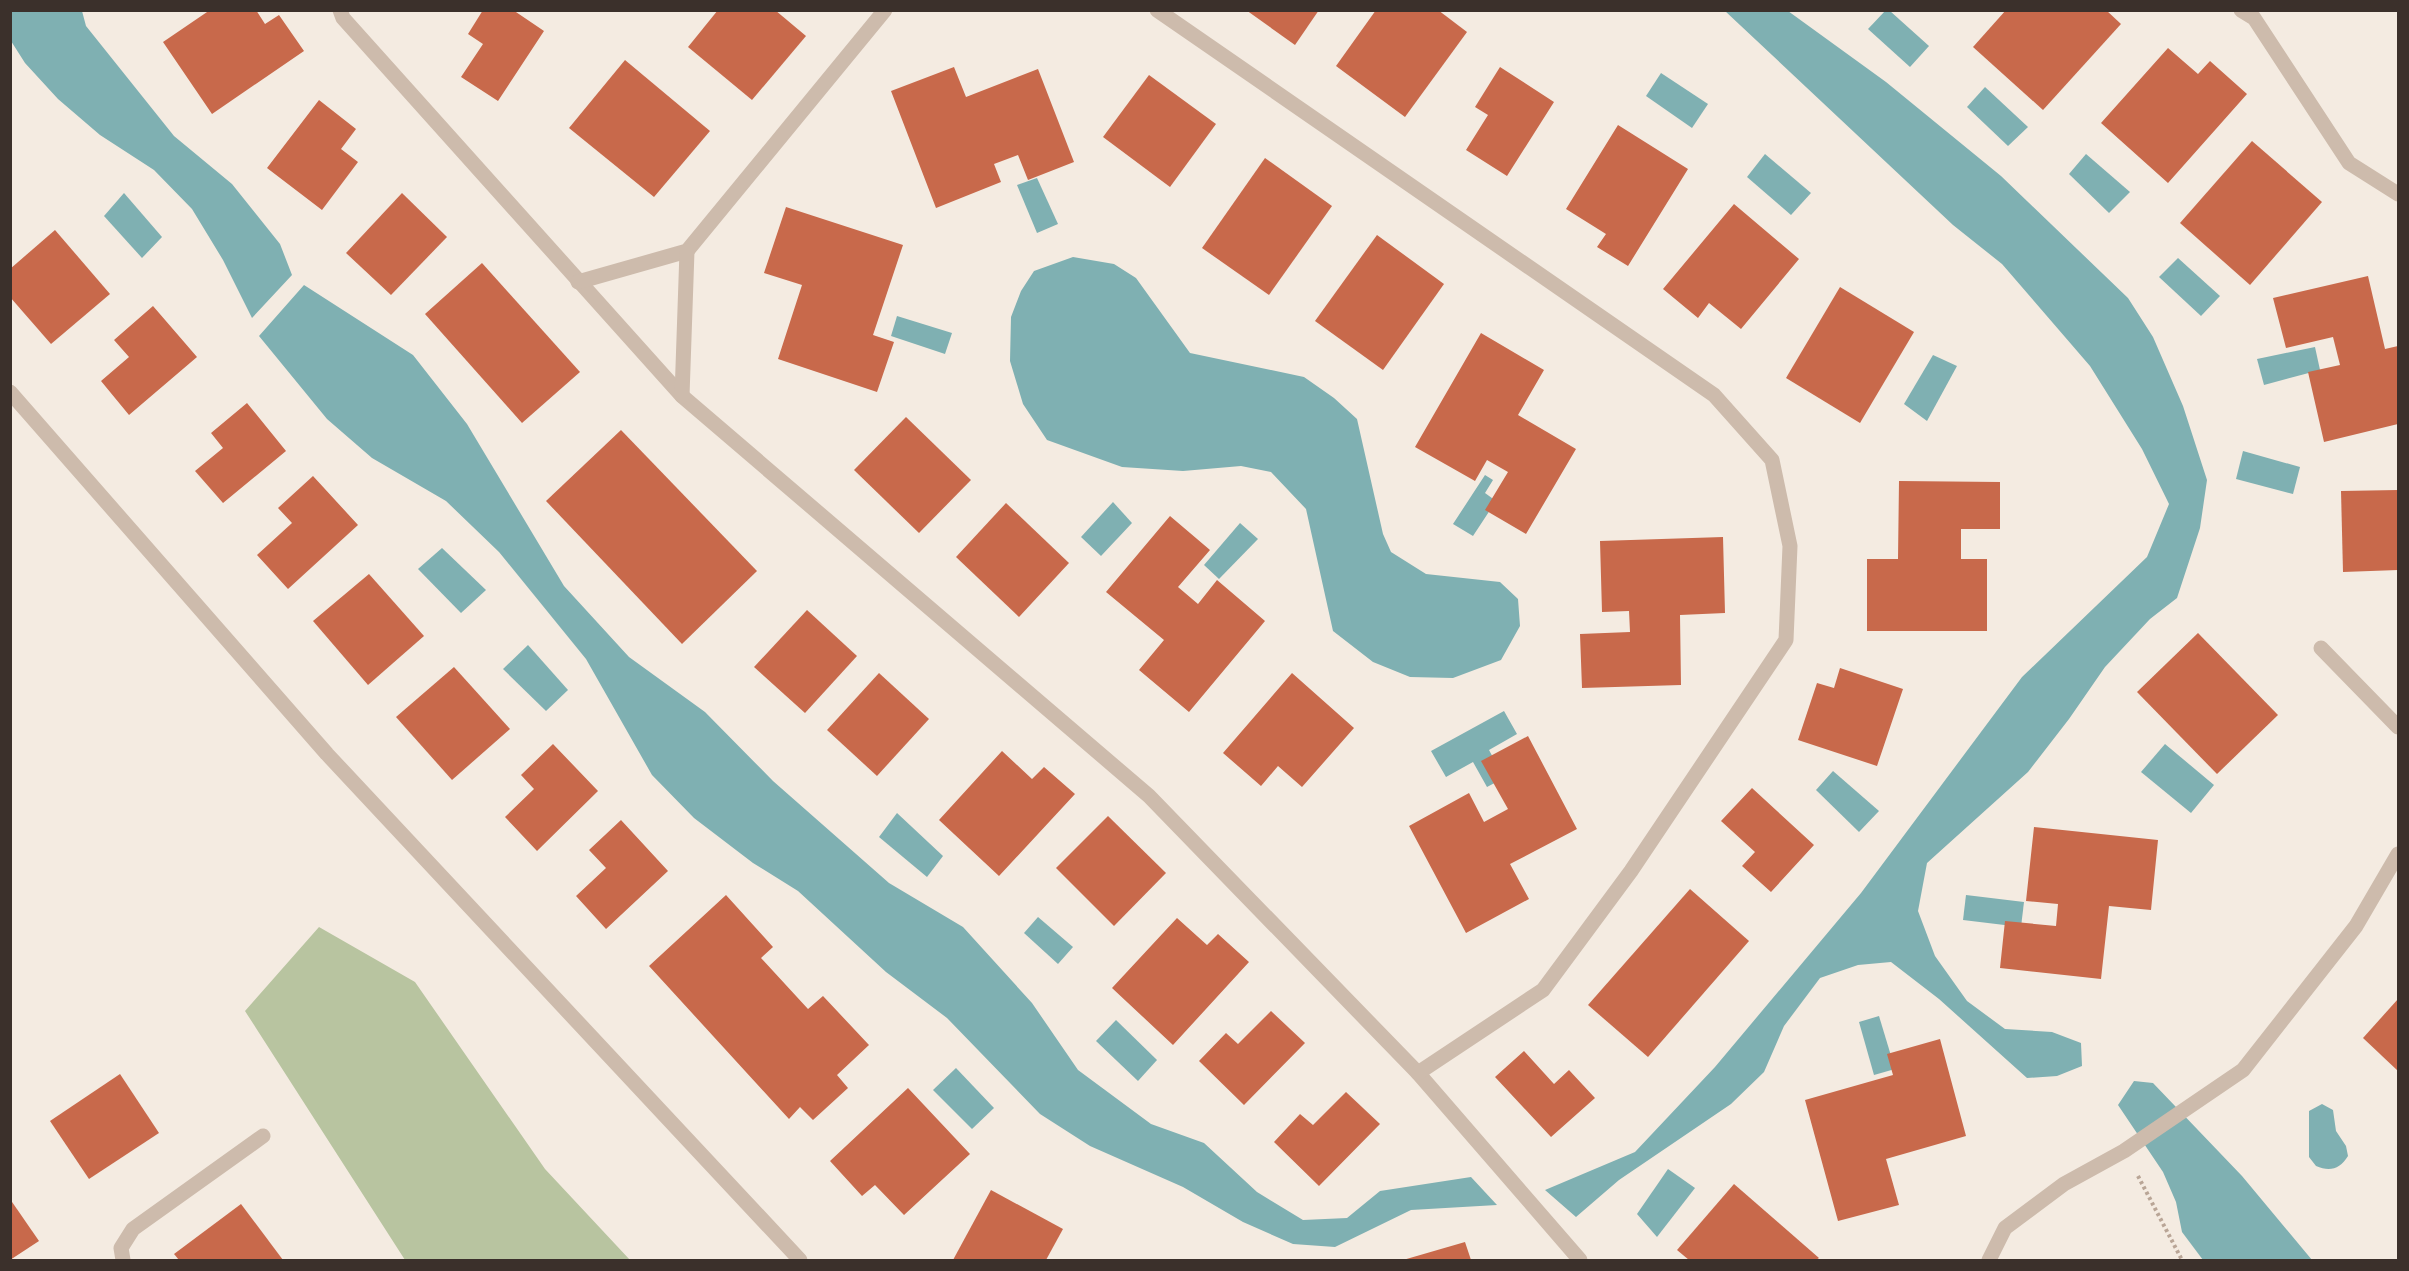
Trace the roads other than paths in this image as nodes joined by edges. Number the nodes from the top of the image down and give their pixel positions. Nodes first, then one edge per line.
1 (340, 10) edge
2 (885, 10) edge
3 (1157, 10) edge
4 (2241, 10) edge
5 (2398, 194) edge
6 (687, 251) junction
7 (578, 282) junction
8 (10, 392) edge
9 (681, 396) junction
10 (2321, 648) dead end
11 (2398, 728) edge
12 (2398, 854) edge
13 (1418, 1073) junction
14 (263, 1136) dead end
15 (123, 1260) edge
16 (800, 1260) edge
17 (1580, 1260) edge
18 (1989, 1260) edge

1 - 7 street
2 - 6 street
3 - 13 street
4 - 5 street
6 - 7 street
6 - 9 street
7 - 9 street
8 - 16 street
9 - 13 street
10 - 11 street
12 - 18 street
13 - 17 street
14 - 15 street

